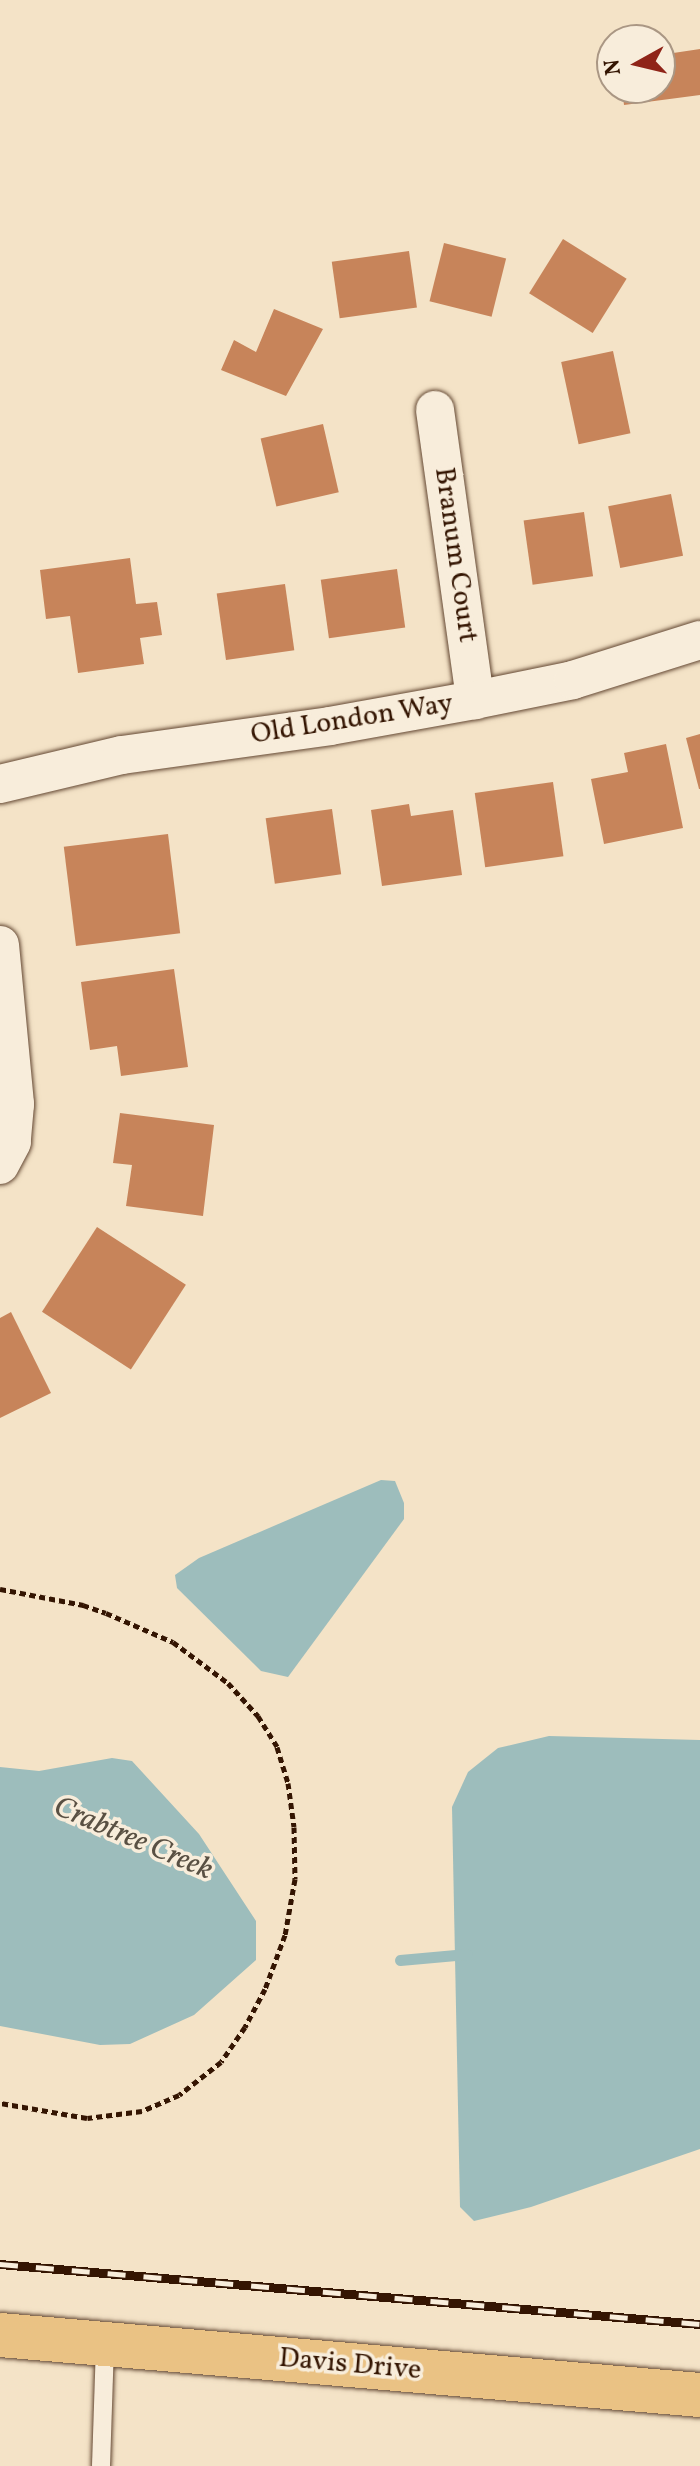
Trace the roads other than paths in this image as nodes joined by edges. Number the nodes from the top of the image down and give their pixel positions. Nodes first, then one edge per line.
1 (435, 410) dead end
2 (700, 640) edge
3 (475, 700) junction
4 (0, 784) edge
5 (0, 945) edge
6 (0, 1165) edge
7 (0, 2335) edge
8 (105, 2343) junction
9 (700, 2395) edge
10 (101, 2466) edge

1 - 3 street, Branum Court
2 - 3 street, Old London Way
3 - 4 street, Old London Way
5 - 6 street
7 - 8 main road, Davis Drive
8 - 9 main road, Davis Drive
8 - 10 lane

